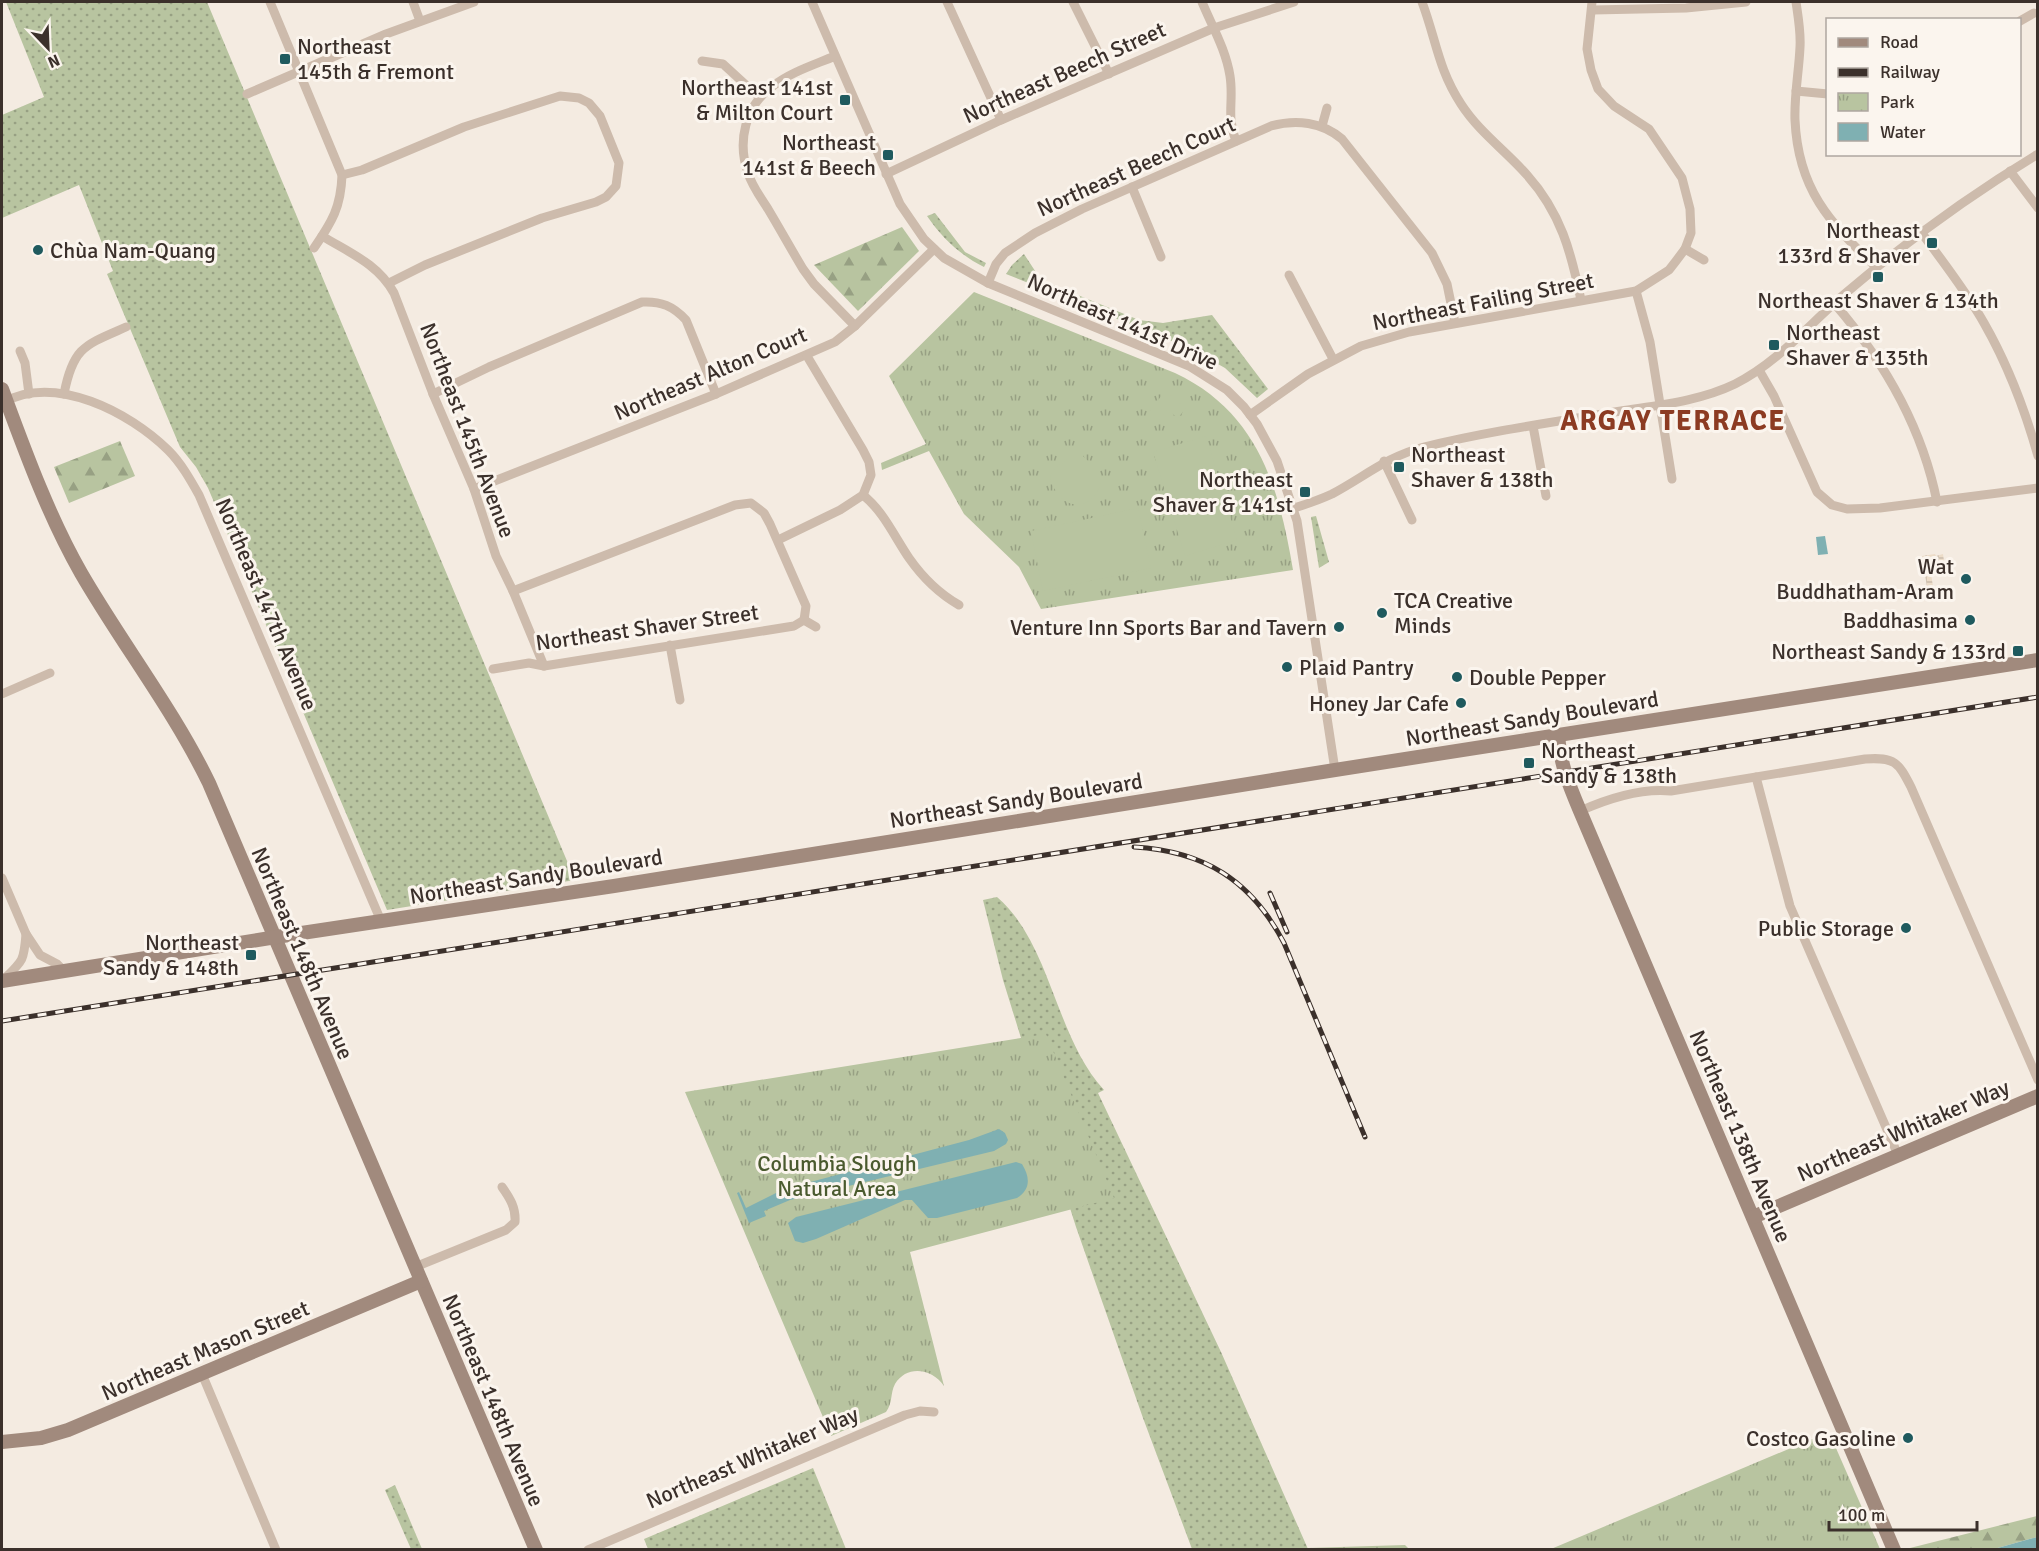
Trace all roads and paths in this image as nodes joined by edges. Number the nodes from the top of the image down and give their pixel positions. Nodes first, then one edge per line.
1 (270, 2) edge
2 (413, 2) edge
3 (474, 2) edge
4 (812, 2) edge
5 (947, 2) edge
6 (1073, 2) edge
7 (1202, 2) edge
8 (1294, 2) edge
9 (1422, 2) edge
10 (1746, 2) edge
11 (1796, 2) edge
12 (1593, 6) edge
13 (2034, 13) dead end
14 (2021, 20) edge
15 (420, 21) junction
16 (1214, 28) junction
17 (836, 56) junction
18 (702, 62) dead end
19 (298, 72) junction
20 (1108, 74) junction
21 (1796, 91) junction
22 (247, 94) dead end
23 (1826, 94) edge
24 (759, 97) junction
25 (1328, 108) dead end
26 (1001, 120) junction
27 (1322, 126) junction
28 (1236, 141) junction
29 (2037, 154) edge
30 (2010, 171) junction
31 (886, 174) junction
32 (342, 175) junction
33 (1132, 187) junction
34 (2037, 208) edge
35 (1921, 232) junction
36 (322, 236) junction
37 (314, 248) dead end
38 (934, 249) junction
39 (1685, 249) junction
40 (1161, 257) dead end
41 (1704, 260) dead end
42 (1876, 267) junction
43 (1289, 275) dead end
44 (388, 283) junction
45 (988, 283) junction
46 (1636, 291) junction
47 (671, 295) dead end
48 (1581, 300) junction
49 (1834, 303) junction
50 (669, 305) junction
51 (1455, 323) junction
52 (855, 326) junction
53 (126, 327) dead end
54 (20, 351) dead end
55 (807, 356) junction
56 (1333, 359) junction
57 (1759, 370) junction
58 (29, 394) junction
59 (64, 394) junction
60 (433, 394) junction
61 (716, 394) junction
62 (3, 398) edge
63 (1660, 404) junction
64 (1250, 415) junction
65 (1533, 426) junction
66 (2037, 456) edge
67 (1384, 461) junction
68 (1672, 479) dead end
69 (2037, 488) edge
70 (474, 489) junction
71 (863, 495) junction
72 (1546, 496) dead end
73 (1937, 502) junction
74 (1294, 508) junction
75 (1412, 520) dead end
76 (778, 540) junction
77 (513, 591) junction
78 (959, 605) dead end
79 (804, 620) junction
80 (816, 627) dead end
81 (670, 645) junction
82 (2037, 660) edge
83 (544, 666) junction
84 (493, 669) dead end
85 (50, 673) dead end
86 (2, 694) edge
87 (680, 700) dead end
88 (1558, 736) junction
89 (1335, 770) junction
90 (1756, 777) junction
91 (1580, 811) junction
92 (2, 878) edge
93 (381, 921) junction
94 (26, 934) junction
95 (274, 938) junction
96 (64, 971) junction
97 (2, 981) edge
98 (2037, 1080) edge
99 (2037, 1096) edge
100 (1898, 1155) junction
101 (502, 1187) dead end
102 (1753, 1217) junction
103 (415, 1267) junction
104 (421, 1281) junction
105 (202, 1374) junction
106 (934, 1412) dead end
107 (2, 1442) edge
108 (276, 1550) edge
109 (536, 1550) edge
110 (588, 1550) edge
111 (1894, 1550) edge

1 - 19 street
2 - 15 street
3 - 15 street
4 - 17 street, Northeast 141st Drive
5 - 26 street
6 - 20 street
7 - 16 street
8 - 16 street, Northeast Beech Street
9 - 48 street
10 - 12 street
11 - 21 street
12 - 39 street
13 - 14 street
15 - 19 street
16 - 20 street, Northeast Beech Street
16 - 28 street
17 - 24 street
17 - 31 street, Northeast 141st Drive
18 - 24 street
19 - 22 street
19 - 32 street
20 - 26 street, Northeast Beech Street
21 - 23 street
21 - 42 street
24 - 52 street
25 - 27 street
26 - 31 street, Northeast Beech Street
27 - 28 street, Northeast Beech Court
27 - 51 street
28 - 33 street, Northeast Beech Court
29 - 30 street
30 - 34 street
30 - 35 street
31 - 38 street, Northeast 141st Drive
32 - 36 street
32 - 44 street
33 - 40 street
33 - 45 street, Northeast Beech Court
35 - 42 street
35 - 66 street
36 - 37 street
36 - 44 street, Northeast 145th Avenue
38 - 45 street, Northeast 141st Drive
38 - 52 street, Northeast Alton Court
39 - 41 street
39 - 46 street
42 - 49 street
43 - 56 street
44 - 60 street, Northeast 145th Avenue
45 - 64 street, Northeast 141st Drive
46 - 48 street, Northeast Failing Street
46 - 63 street
47 - 50 street
48 - 51 street, Northeast Failing Street
49 - 57 street
49 - 73 street
50 - 60 street
50 - 61 street
51 - 56 street, Northeast Failing Street
52 - 55 street, Northeast Alton Court
53 - 59 street
54 - 58 street
55 - 61 street, Northeast Alton Court
55 - 71 street
56 - 64 street, Northeast Failing Street
57 - 63 street
57 - 73 street
58 - 59 street, Northeast 147th Avenue
58 - 62 street, Northeast 147th Avenue
59 - 93 street, Northeast 147th Avenue
60 - 70 street, Northeast 145th Avenue
61 - 70 street, Northeast Alton Court
62 - 95 main road, Northeast 148th Avenue
63 - 65 street
63 - 68 street
64 - 74 street, Northeast 141st Drive
65 - 67 street
65 - 72 street
67 - 74 street
67 - 75 street
69 - 73 street
70 - 77 street, Northeast 145th Avenue
71 - 76 street
71 - 78 street
74 - 89 street, Northeast 141st Drive
76 - 77 street
76 - 79 street
77 - 83 street, Northeast 145th Avenue
79 - 80 street
79 - 81 street, Northeast Shaver Street
81 - 83 street, Northeast Shaver Street
81 - 87 street
82 - 88 main road, Northeast Sandy Boulevard
83 - 84 street, Northeast Shaver Street
85 - 86 street
88 - 89 main road, Northeast Sandy Boulevard
88 - 91 main road, Northeast 138th Avenue
89 - 93 main road, Northeast Sandy Boulevard
90 - 91 street
90 - 98 street
90 - 100 street
91 - 102 main road, Northeast 138th Avenue
92 - 94 street
93 - 95 main road, Northeast Sandy Boulevard
94 - 96 street
94 - 97 street
95 - 96 main road, Northeast Sandy Boulevard
95 - 103 main road, Northeast 148th Avenue
96 - 97 main road, Northeast Sandy Boulevard
99 - 100 main road, Northeast Whitaker Way
100 - 102 main road, Northeast Whitaker Way
101 - 103 street
102 - 111 main road, Northeast 138th Avenue
103 - 104 main road, Northeast 148th Avenue
104 - 105 main road, Northeast Mason Street
104 - 109 main road, Northeast 148th Avenue
105 - 107 main road, Northeast Mason Street
105 - 108 street
106 - 110 street, Northeast Whitaker Way

